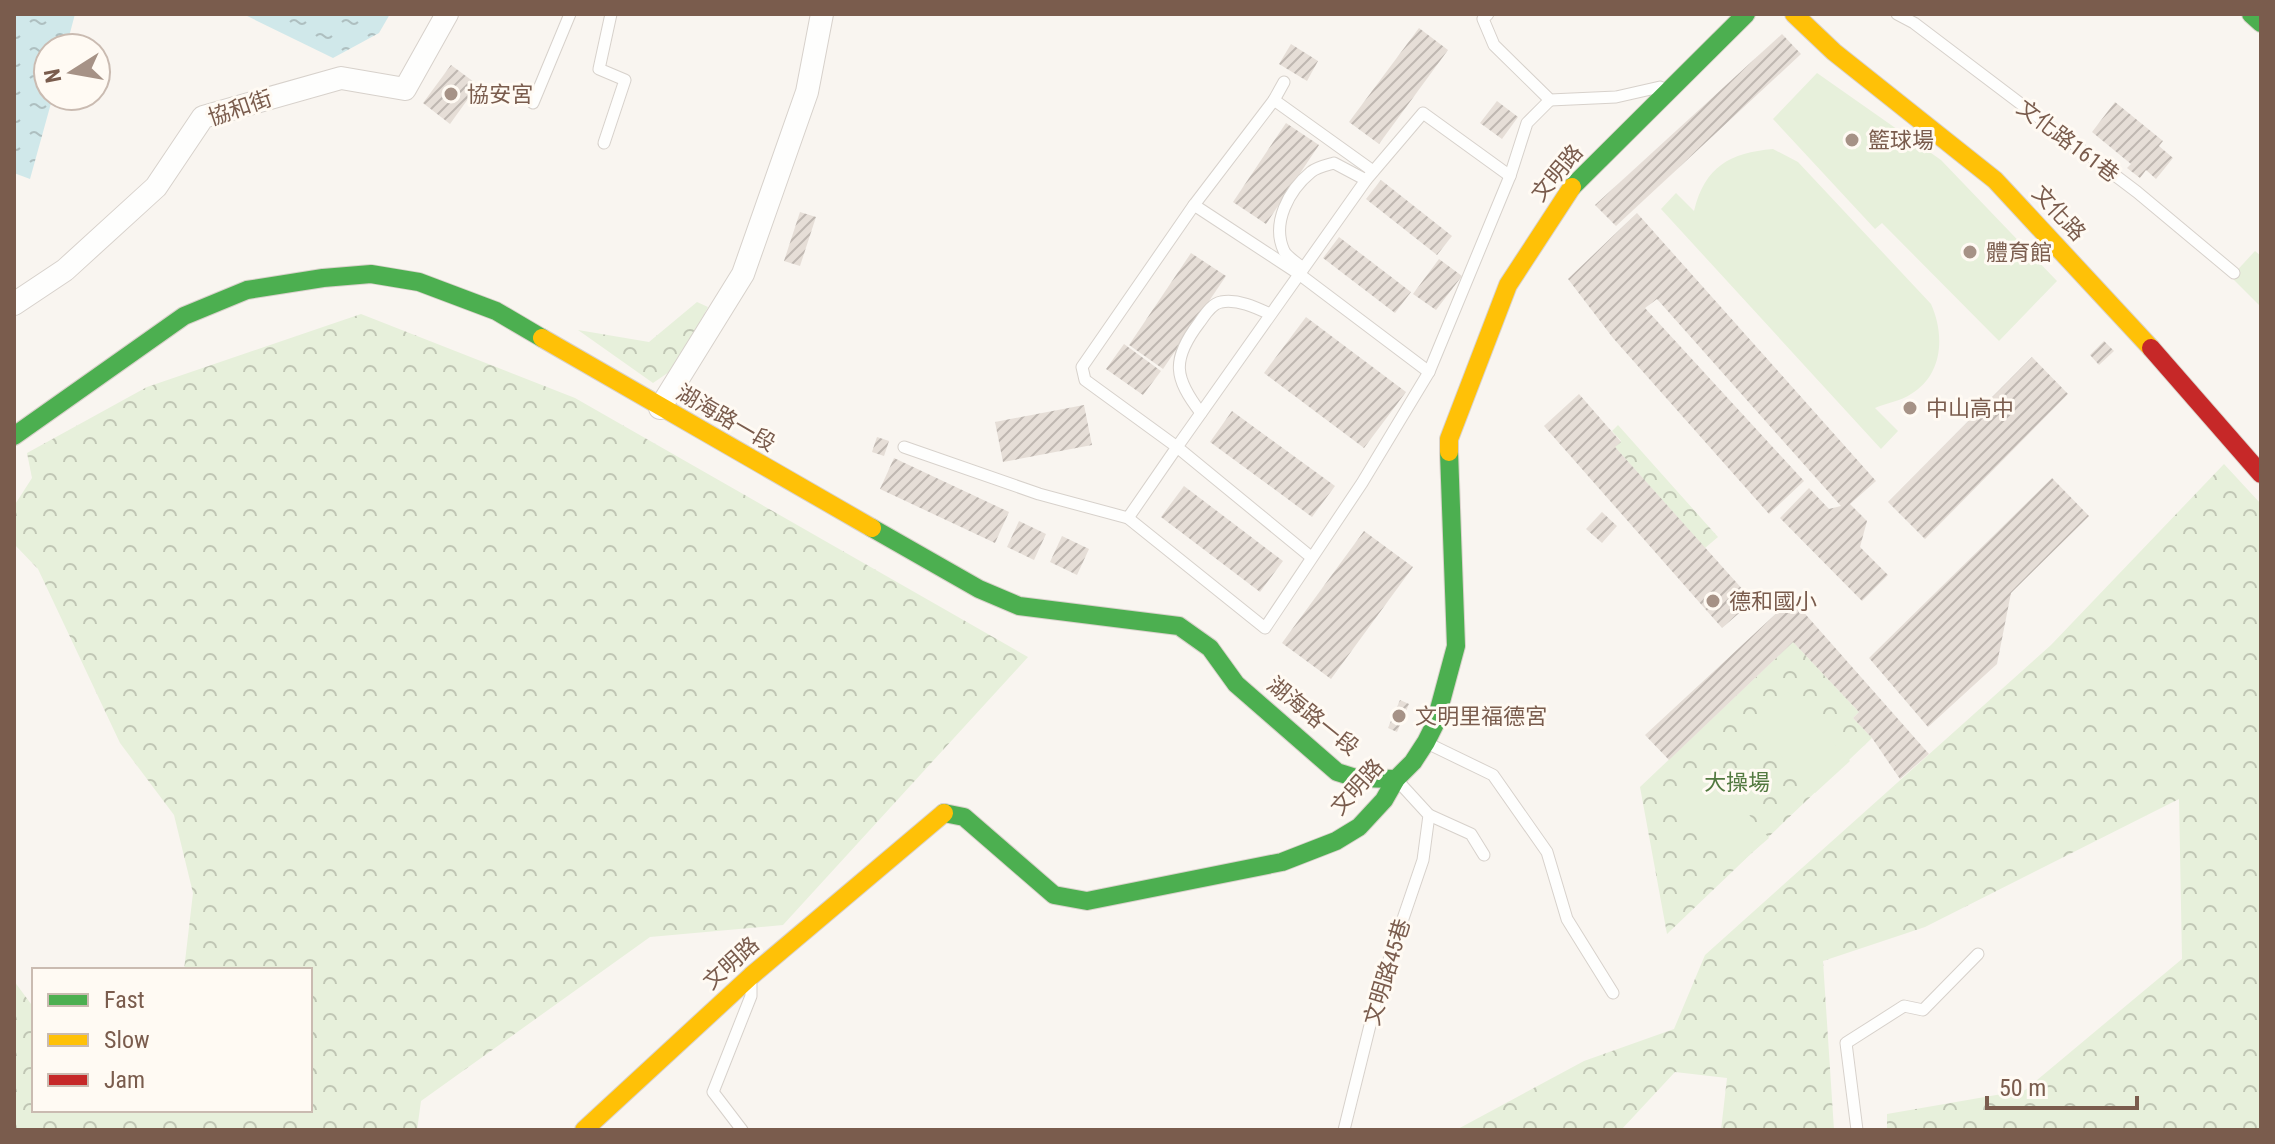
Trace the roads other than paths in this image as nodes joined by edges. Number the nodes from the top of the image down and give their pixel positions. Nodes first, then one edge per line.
1 (447, 14) edge
2 (570, 14) edge
3 (611, 14) edge
4 (822, 14) edge
5 (1488, 14) edge
6 (1746, 14) edge
7 (1794, 14) edge
8 (1897, 14) edge
9 (2251, 14) edge
10 (2261, 23) edge
11 (1284, 82) dead end
12 (1677, 83) junction
13 (1274, 100) junction
14 (1550, 100) junction
15 (533, 103) dead end
16 (604, 143) dead end
17 (1370, 175) junction
18 (1510, 176) junction
19 (1194, 205) junction
20 (1301, 271) junction
21 (2234, 273) dead end
22 (14, 304) edge
23 (1270, 314) junction
24 (1429, 372) junction
25 (660, 408) junction
26 (1201, 413) junction
27 (14, 436) edge
28 (904, 447) dead end
29 (1177, 447) junction
30 (2261, 474) edge
31 (1128, 518) junction
32 (1311, 557) junction
33 (1426, 742) junction
34 (1396, 779) junction
35 (1429, 815) junction
36 (1484, 855) dead end
37 (1978, 954) dead end
38 (751, 976) junction
39 (1613, 993) dead end
40 (584, 1130) edge
41 (742, 1130) edge
42 (1344, 1130) edge
43 (1857, 1130) edge

1 - 22 street, 協和街
2 - 15 lane
3 - 16 lane
4 - 25 street
5 - 14 lane
6 - 12 street, 文明路
7 - 30 street, 文化路
8 - 21 lane, 文化路161巷
9 - 10 street
11 - 13 lane
12 - 14 lane
12 - 33 street, 文明路
13 - 17 lane
13 - 19 lane
14 - 18 lane
17 - 18 lane
17 - 20 lane
17 - 20 lane
18 - 24 lane
19 - 20 lane
19 - 29 lane
20 - 23 lane
20 - 24 lane
23 - 26 lane
23 - 26 lane
24 - 32 lane
25 - 27 street, 湖海路一段
25 - 34 street, 湖海路一段
26 - 29 lane
28 - 31 lane
29 - 31 lane
29 - 32 lane
31 - 32 lane
33 - 34 street, 文明路
33 - 39 lane
34 - 35 lane
34 - 38 street, 文明路
35 - 36 lane
35 - 42 lane, 文明路45巷
37 - 43 lane
38 - 40 street, 文明路
38 - 41 lane

